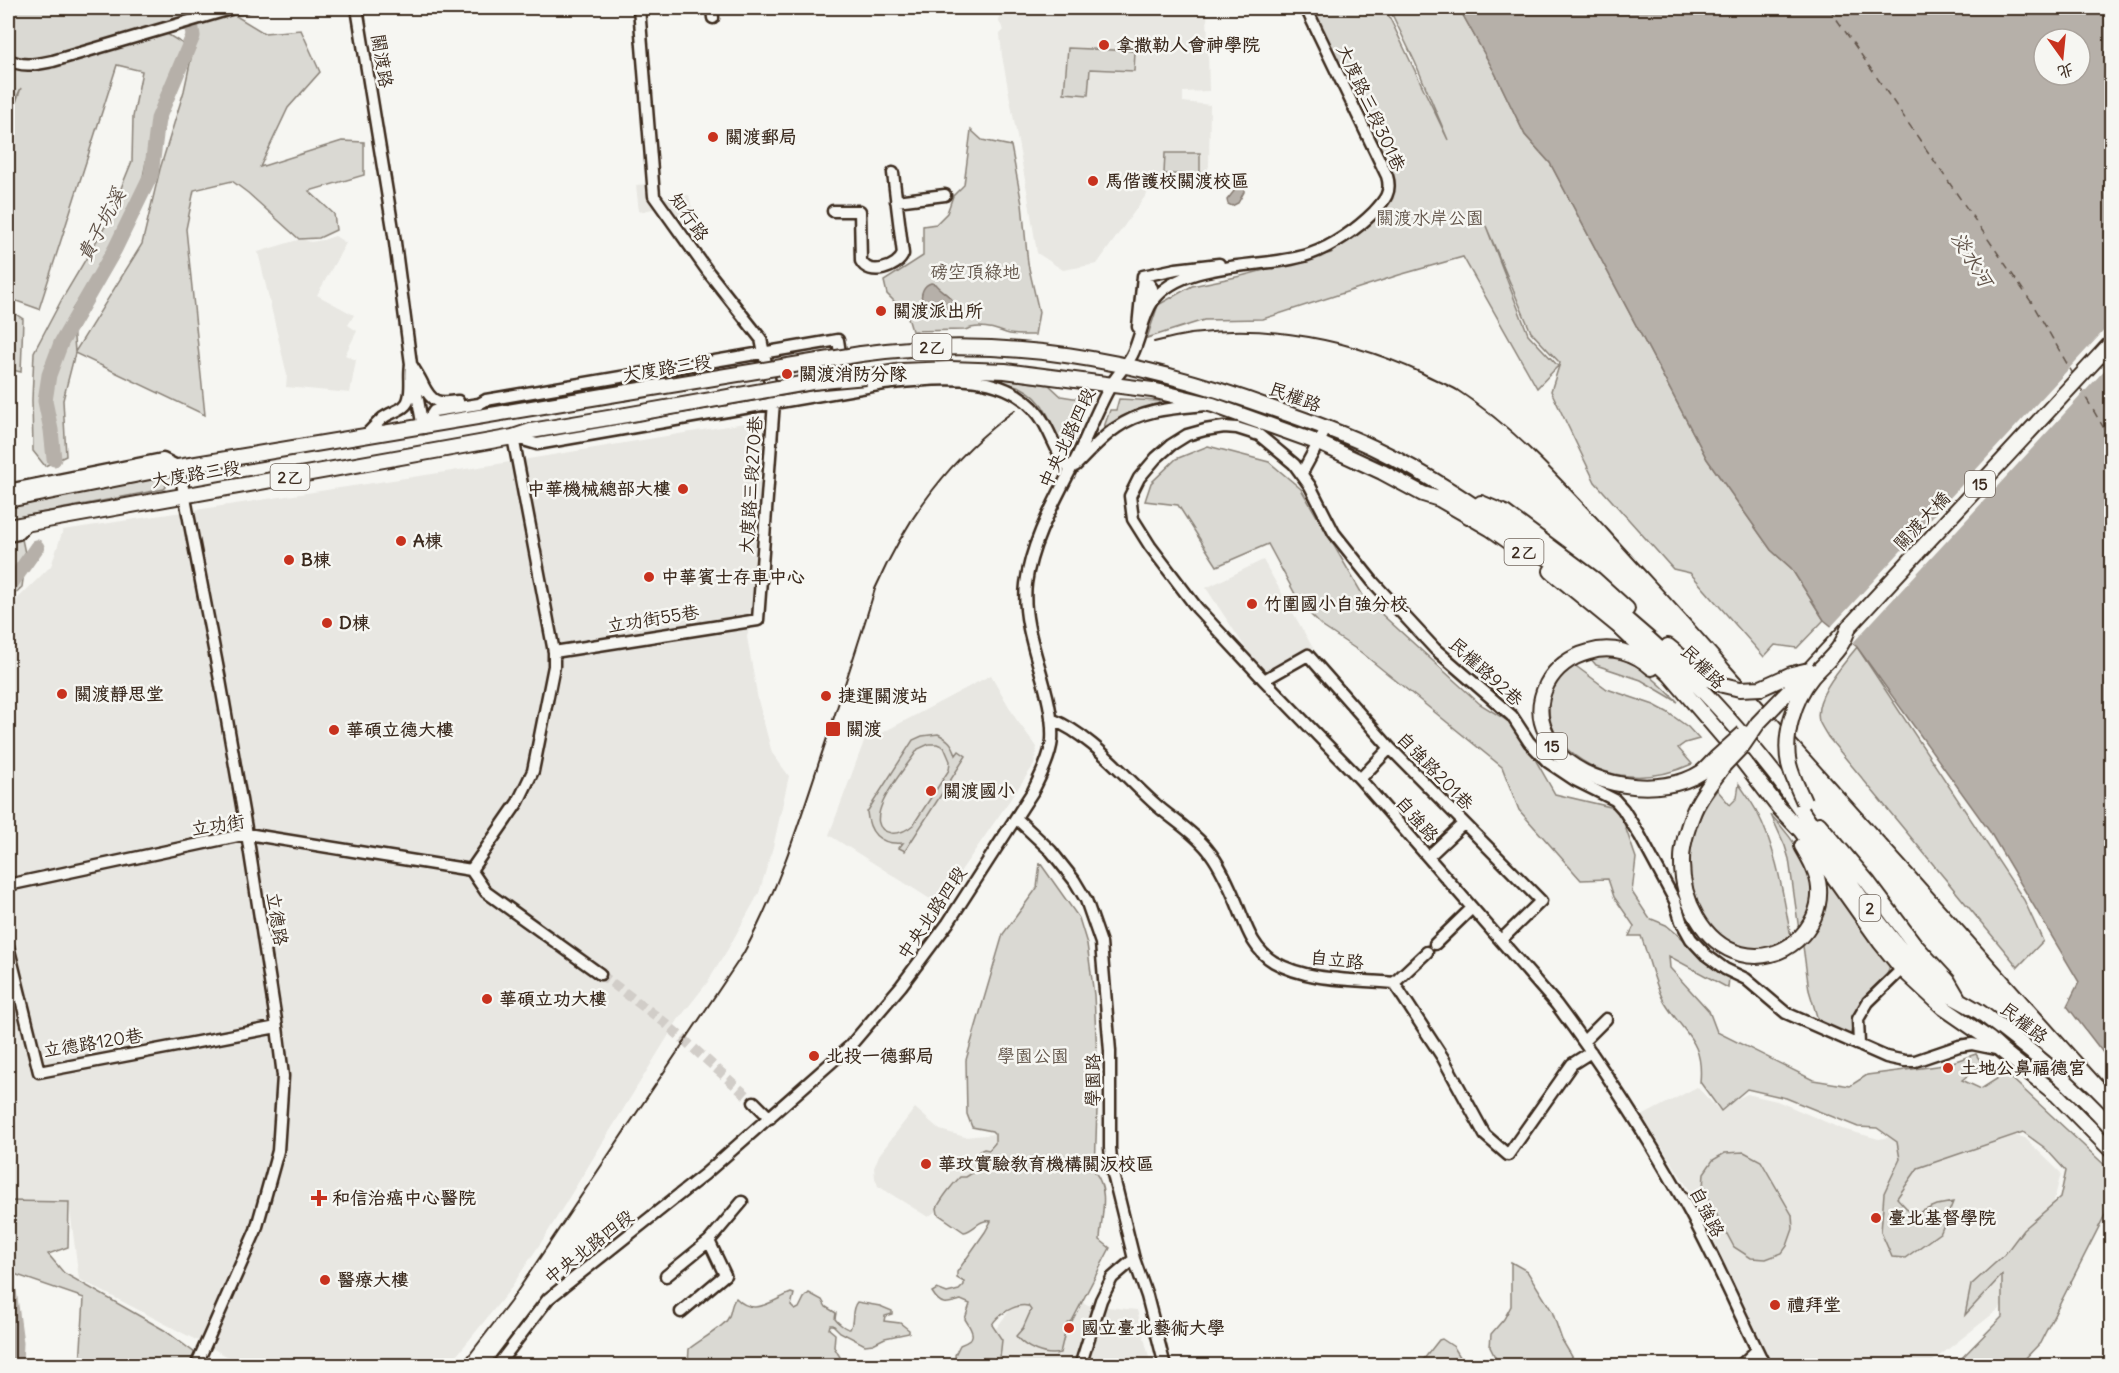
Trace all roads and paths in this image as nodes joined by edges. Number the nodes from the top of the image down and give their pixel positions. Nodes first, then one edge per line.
1 (234, 8) edge
2 (357, 8) edge
3 (639, 8) edge
4 (1306, 8) edge
5 (8, 59) edge
6 (893, 174) dead end
7 (945, 195) dead end
8 (896, 201) junction
9 (832, 211) dead end
10 (1246, 264) junction
11 (1143, 276) junction
12 (1146, 315) junction
13 (2112, 342) edge
14 (1136, 347) junction
15 (764, 352) junction
16 (411, 364) junction
17 (1126, 364) junction
18 (1162, 372) joint
19 (417, 376) junction
20 (1111, 384) junction
21 (846, 390) junction
22 (1152, 390) joint
23 (486, 400) junction
24 (774, 402) junction
25 (1213, 405) junction
26 (1327, 427) junction
27 (423, 428) junction
28 (366, 435) junction
29 (513, 437) junction
30 (1319, 443) junction
31 (179, 468) junction
32 (1070, 470) junction
33 (1302, 473) junction
34 (8, 490) edge
35 (34, 490) junction
36 (184, 495) junction
37 (1459, 495) junction
38 (8, 500) edge
39 (27, 525) junction
40 (8, 526) edge
41 (8, 536) edge
42 (758, 621) joint
43 (1620, 621) junction
44 (1849, 626) junction
45 (554, 651) junction
46 (1809, 670) junction
47 (1264, 680) junction
48 (1694, 705) junction
49 (1051, 719) junction
50 (1746, 740) joint
51 (1390, 748) junction
52 (1735, 751) joint
53 (1720, 762) junction
54 (1360, 779) junction
55 (1779, 808) junction
56 (1016, 818) junction
57 (1463, 824) junction
58 (246, 834) junction
59 (1428, 857) junction
60 (471, 870) junction
61 (8, 885) edge
62 (1472, 908) junction
63 (1501, 940) junction
64 (8, 946) edge
65 (1902, 969) junction
66 (600, 974) tunnel mouth
67 (1394, 983) junction
68 (1958, 998) junction
69 (1606, 1018) dead end
70 (1810, 1022) joint
71 (277, 1027) junction
72 (1584, 1041) junction
73 (1859, 1045) junction
74 (2001, 1050) junction
75 (1591, 1052) junction
76 (754, 1102) tunnel mouth
77 (770, 1118) junction
78 (2112, 1128) edge
79 (2112, 1151) edge
80 (742, 1202) dead end
81 (709, 1241) junction
82 (1134, 1259) junction
83 (666, 1276) dead end
84 (681, 1312) dead end
85 (1757, 1350) junction
86 (196, 1365) edge
87 (497, 1365) edge
88 (1080, 1365) edge
89 (1165, 1365) edge
90 (1740, 1365) edge
91 (1765, 1365) edge

1 - 5 street
2 - 16 street, 關渡路
3 - 15 street, 知行路
4 - 10 street, 大度路三段301巷
6 - 8 street
7 - 8 street
8 - 9 street
10 - 11 street
10 - 12 street
11 - 12 street
11 - 14 street
12 - 14 street
13 - 44 main road, 關渡大橋 / 15
14 - 17 street, 中央北路四段
15 - 21 street, 大度路三段
15 - 23 street, 大度路三段
15 - 24 street, 大度路三段270巷
16 - 19 street
16 - 28 street
17 - 18 main road, 大度路三段 / 2乙
17 - 20 street, 中央北路四段
17 - 27 main road, 大度路三段 / 2乙, bridge
18 - 26 main road, 民權路 / 2乙
19 - 23 street
19 - 27 street
20 - 22 main road, 大度路三段 / 2乙
20 - 29 main road, 大度路三段 / 2乙, bridge
20 - 32 street, 中央北路四段
21 - 24 street, 大度路三段
21 - 32 street, 大度路三段
22 - 25 main road, 民權路 / 2乙
23 - 27 street
24 - 29 street, 大度路三段
24 - 42 street, 大度路三段270巷
25 - 30 main road, 民權路 / 2乙
25 - 32 street
26 - 30 street
26 - 37 main road, 民權路 / 2乙
27 - 28 main road, 大度路三段 / 2乙
28 - 31 main road, 大度路三段 / 2乙
29 - 36 main road, 大度路三段 / 2乙
29 - 45 street
30 - 33 street
30 - 43 main road, 民權路 / 2乙
31 - 35 main road, 大度路三段 / 2乙
31 - 36 street, 立德路
32 - 49 street, 中央北路四段
33 - 47 street, 自強路
33 - 70 street, 民權路92巷
34 - 35 street
35 - 38 main road, 2乙
36 - 39 main road, 大度路三段 / 2乙
36 - 58 street, 立德路
37 - 43 main road, 民權路 / 2乙
37 - 46 main road, bridge
39 - 40 main road, 2乙
39 - 41 street
42 - 45 street, 立功街55巷
43 - 48 main road, 民權路 / 2乙
43 - 50 main road, 民權路 / 2乙
44 - 46 main road, 關渡大橋 / 15, bridge
44 - 68 main road, bridge
45 - 60 street
46 - 53 main road, 關渡大橋 / 15, bridge
47 - 51 street, 自強路201巷
47 - 54 street, 自強路
48 - 52 main road, 民權路 / 2乙
48 - 53 main road, 關渡大橋 / 15
49 - 56 street, 中央北路四段
49 - 67 street, 自立路
50 - 68 main road, 民權路 / 2
51 - 54 street
51 - 57 street, 自強路201巷
52 - 55 main road, 民權路 / 2
53 - 55 main road, 關渡大橋 / 15
54 - 59 street, 自強路
55 - 65 main road, 民權路 / 2
56 - 77 street, 中央北路四段
56 - 82 street, 學園路
57 - 59 street
57 - 63 street, 自強路201巷
58 - 60 street, 立功街
58 - 61 street, 立功街
58 - 71 street, 立德路
59 - 62 street, 自強路
60 - 66 street
62 - 63 street, 自強路
62 - 67 street
63 - 72 street, 自強路
64 - 71 street, 立德路120巷
65 - 73 street
65 - 74 main road, 民權路 / 2
67 - 75 street
68 - 78 main road, 民權路 / 2
69 - 72 street
70 - 73 street, 民權路
71 - 86 street, 立德路
72 - 75 street, 自強路
73 - 74 street, 民權路
74 - 79 main road, 民權路 / 2
75 - 85 street, 自強路
76 - 77 street
77 - 87 street, 中央北路四段
80 - 81 street
81 - 83 street
81 - 84 street
82 - 88 street
82 - 89 street, 學園路
85 - 90 street
85 - 91 street, 自強路

